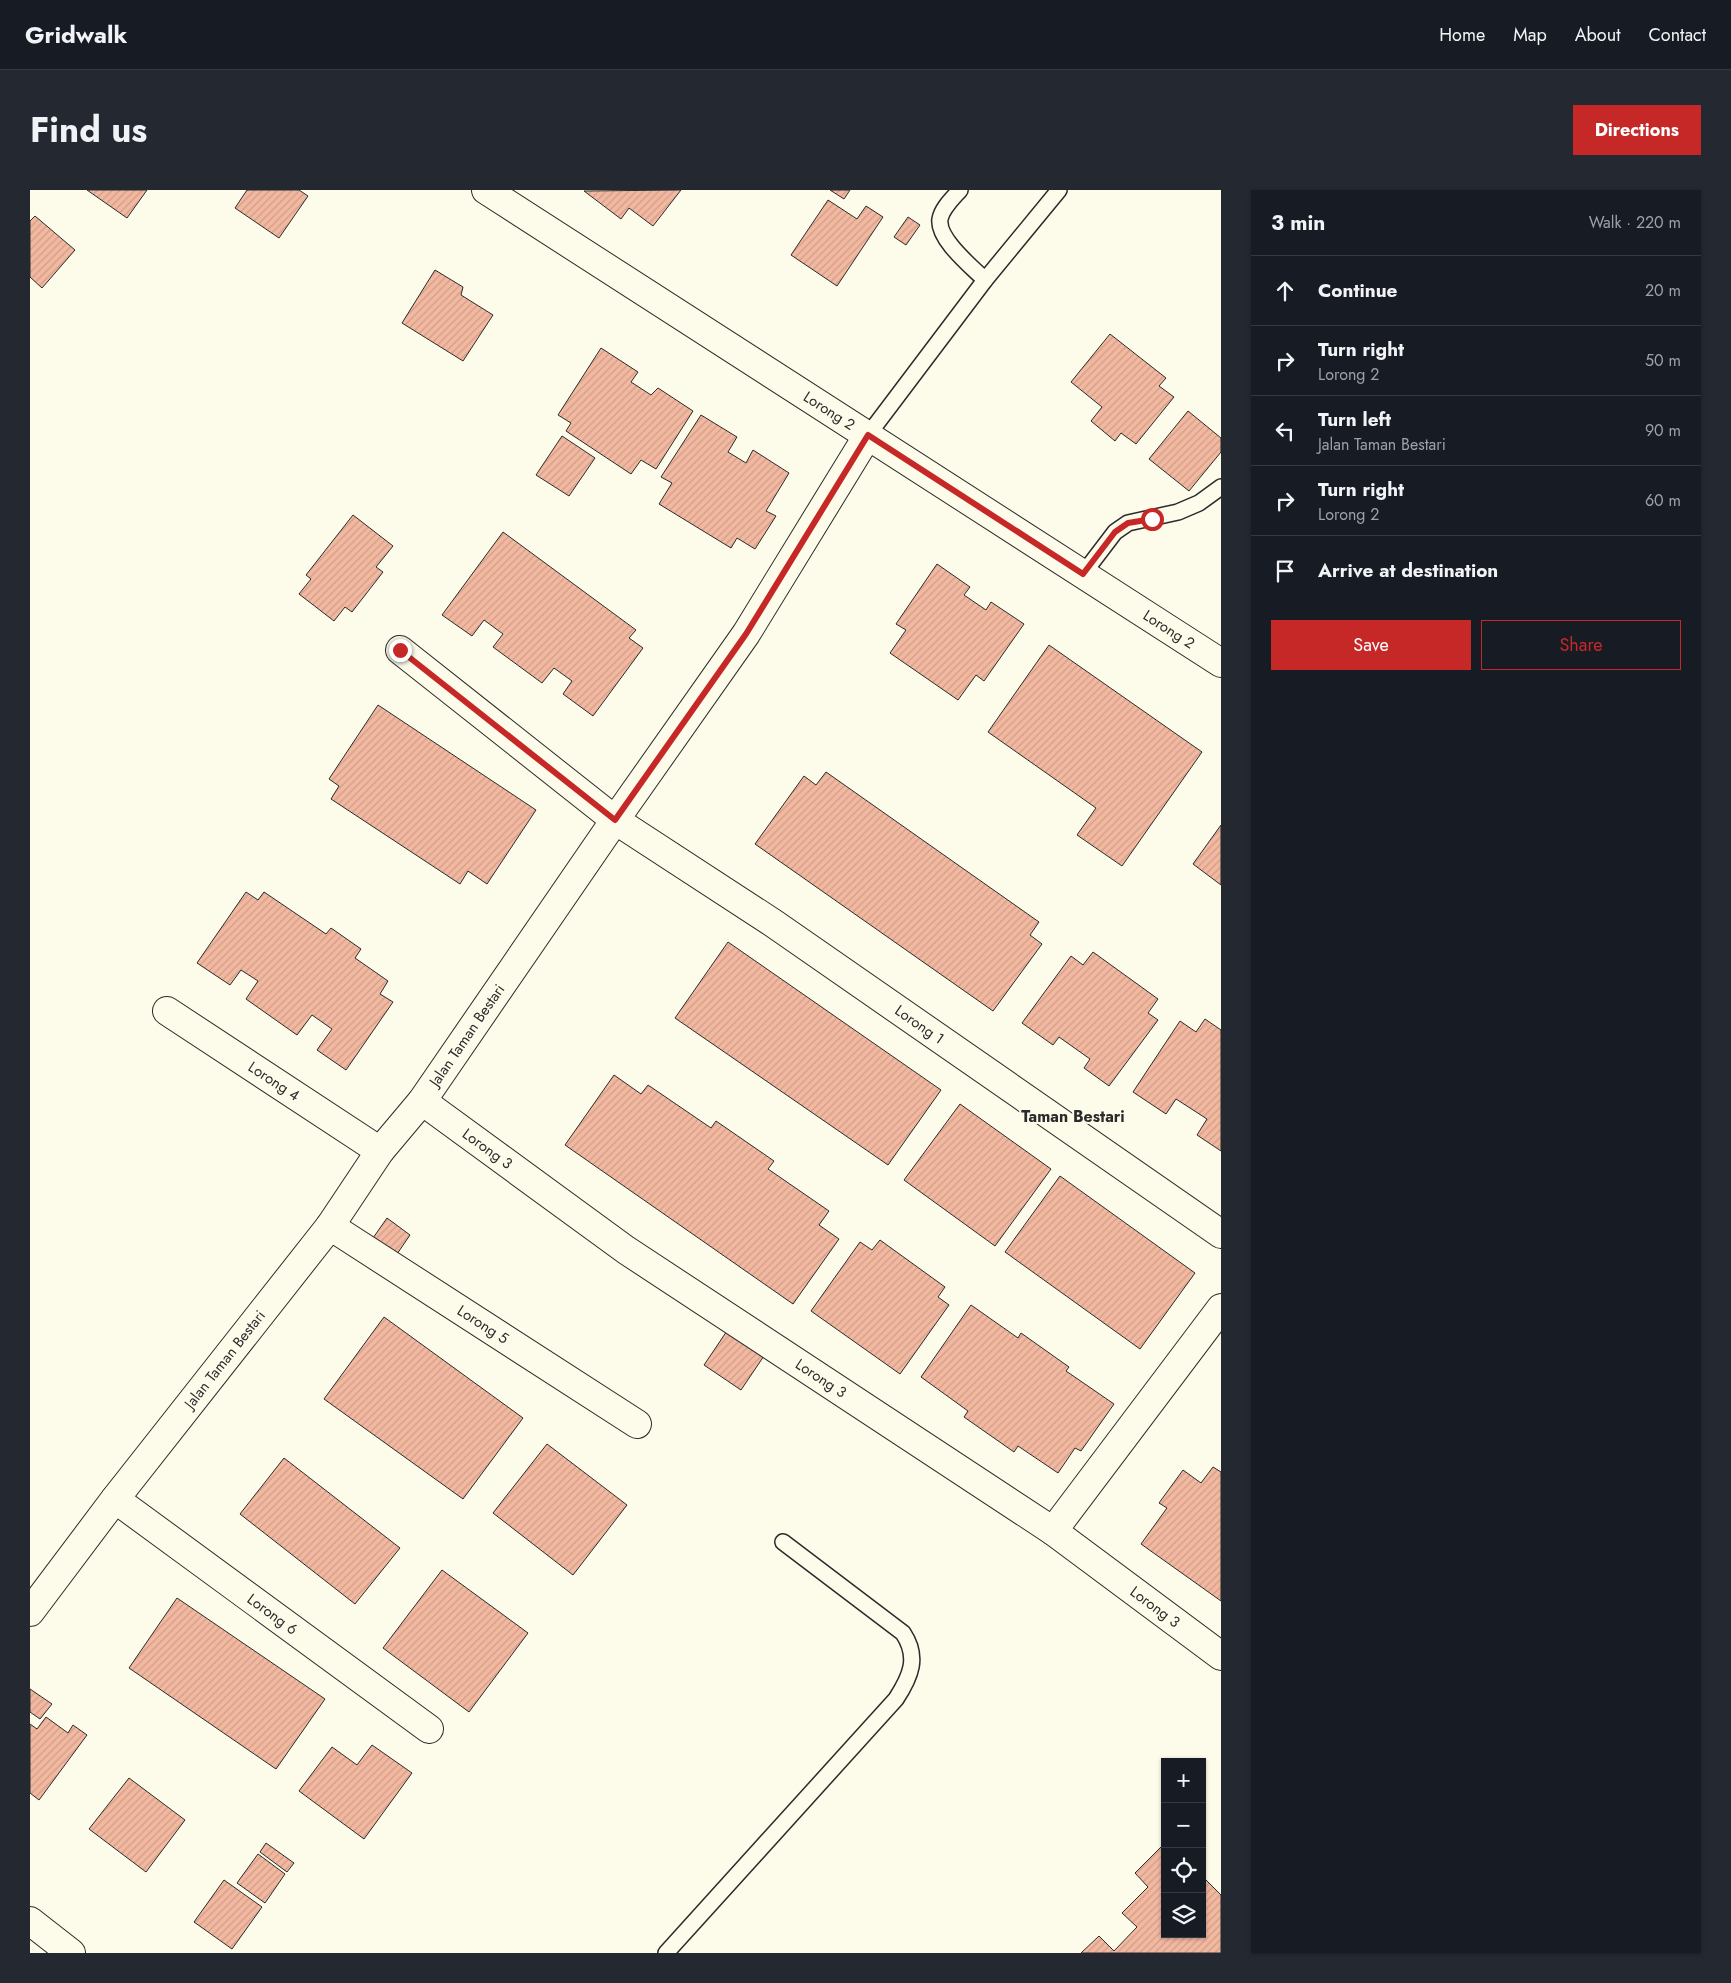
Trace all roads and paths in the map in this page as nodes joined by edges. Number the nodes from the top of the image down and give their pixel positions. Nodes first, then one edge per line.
1 (486, 190) edge
2 (960, 190) edge
3 (1059, 190) edge
4 (985, 280) junction
5 (868, 435) junction
6 (1221, 487) edge
7 (1083, 574) junction
8 (400, 650) dead end
9 (1221, 663) edge
10 (615, 820) junction
11 (167, 1011) dead end
12 (422, 1100) junction
13 (380, 1151) junction
14 (330, 1226) junction
15 (1221, 1234) edge
16 (1221, 1308) edge
17 (637, 1424) dead end
18 (115, 1499) junction
19 (1053, 1531) junction
20 (783, 1542) dead end
21 (30, 1612) edge
22 (1221, 1656) edge
23 (429, 1729) dead end
24 (30, 1921) edge
25 (71, 1953) edge
26 (666, 1953) edge

1 - 5 street, Lorong 2
2 - 4 lane
3 - 4 lane
4 - 5 lane
5 - 7 street, Lorong 2
5 - 10 street, Jalan Taman Bestari
6 - 7 lane
7 - 9 street, Lorong 2
8 - 10 street
10 - 12 street, Jalan Taman Bestari
10 - 15 street, Lorong 1
11 - 13 street, Lorong 4
12 - 13 street, Jalan Taman Bestari
12 - 19 street, Lorong 3
13 - 14 street, Jalan Taman Bestari
14 - 17 street, Lorong 5
14 - 18 street, Jalan Taman Bestari
16 - 19 street
18 - 21 street, Jalan Taman Bestari
18 - 23 street, Lorong 6
19 - 22 street, Lorong 3
20 - 26 lane
24 - 25 street

